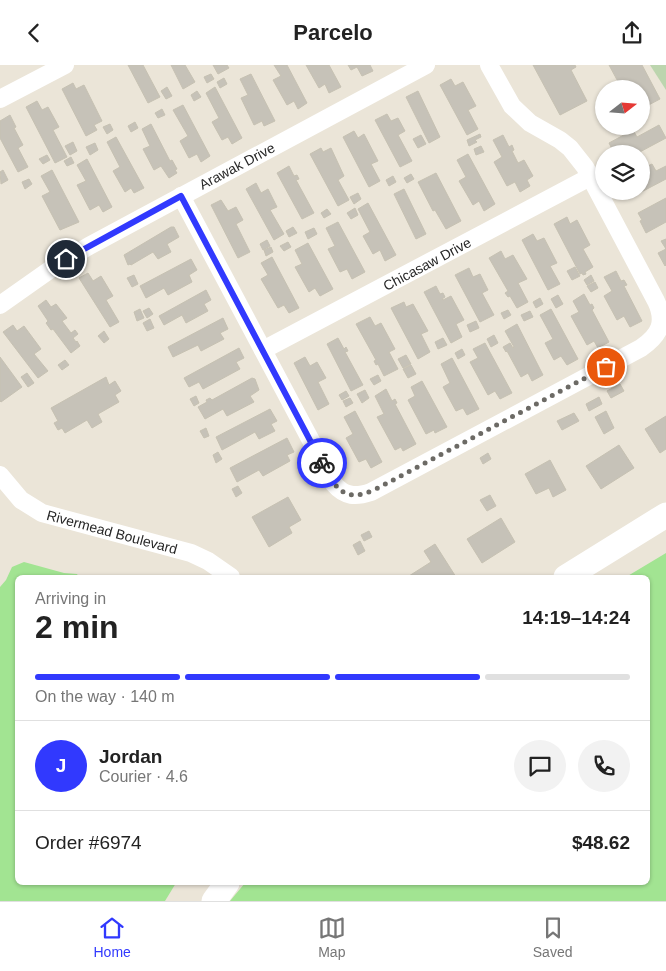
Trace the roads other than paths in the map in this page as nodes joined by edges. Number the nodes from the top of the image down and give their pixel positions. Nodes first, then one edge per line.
1 (65, 65) edge
2 (426, 65) edge
3 (489, 65) edge
4 (0, 99) edge
5 (590, 177) junction
6 (181, 196) junction
7 (0, 305) edge
8 (263, 350) junction
9 (0, 475) edge
10 (666, 515) edge
11 (228, 575) edge
12 (569, 575) edge
13 (225, 885) edge
14 (214, 901) edge

1 - 4 street
2 - 6 street, Arawak Drive
3 - 5 street
5 - 8 street, Chicasaw Drive
5 - 8 street
6 - 7 street, Arawak Drive
6 - 8 street
9 - 11 street, Rivermead Boulevard
10 - 12 main road
13 - 14 main road

